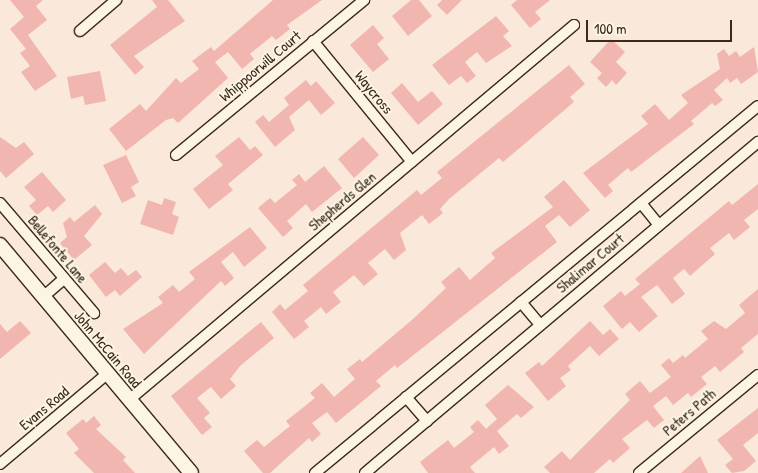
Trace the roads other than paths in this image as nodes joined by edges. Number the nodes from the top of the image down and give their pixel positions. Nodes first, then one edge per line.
1 (116, 0) edge
2 (364, 0) edge
3 (574, 25) dead end
4 (80, 30) dead end
5 (313, 42) junction
6 (758, 106) edge
7 (758, 142) edge
8 (176, 155) dead end
9 (412, 162) junction
10 (0, 203) edge
11 (641, 203) junction
12 (660, 225) junction
13 (0, 245) edge
14 (64, 279) junction
15 (43, 297) junction
16 (521, 302) junction
17 (94, 313) dead end
18 (540, 325) junction
19 (107, 374) junction
20 (758, 375) edge
21 (406, 397) junction
22 (129, 400) junction
23 (427, 421) junction
24 (0, 464) edge
25 (191, 473) edge
26 (315, 473) edge
27 (365, 473) edge
28 (639, 473) edge

1 - 4 street
2 - 5 street, Whippoorwill Court
3 - 9 street, Shepherds Glen
5 - 8 street, Whippoorwill Court
5 - 9 street, Waycross
6 - 11 street, Shalimar Court
7 - 12 street, Shalimar Court
9 - 22 street, Shepherds Glen
10 - 14 street, Bellefonte Lane
11 - 12 street
11 - 16 street, Shalimar Court
12 - 18 street, Shalimar Court
13 - 15 main road, John McCain Road
14 - 15 street
14 - 17 street, Bellefonte Lane
15 - 19 main road, John McCain Road
16 - 18 street
16 - 21 street, Shalimar Court
18 - 23 street, Shalimar Court
19 - 22 main road, John McCain Road
19 - 24 street, Evans Road
20 - 28 street, Peters Path
21 - 23 street
21 - 26 street, Shalimar Court
22 - 25 main road, John McCain Road
23 - 27 street, Shalimar Court

